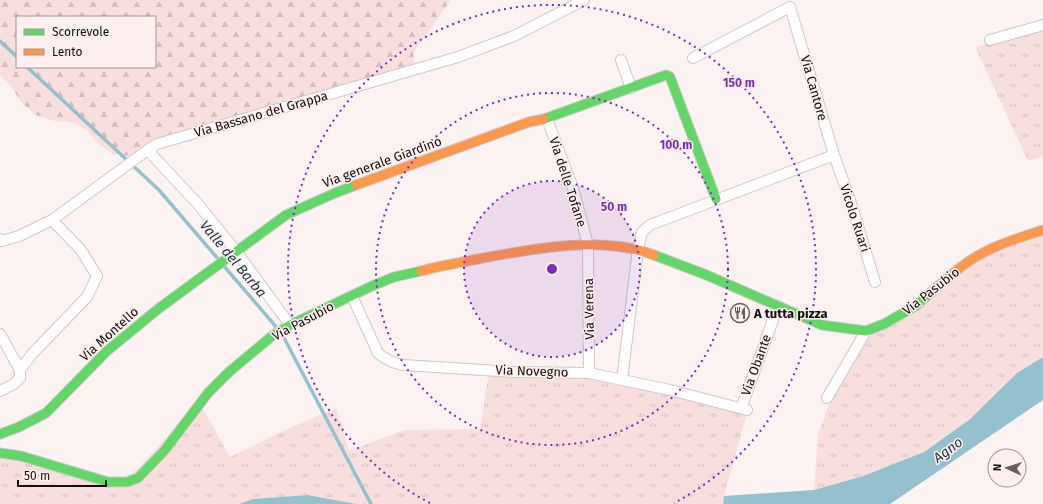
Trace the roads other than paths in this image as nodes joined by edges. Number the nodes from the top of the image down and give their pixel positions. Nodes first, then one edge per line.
1 (584, 0) edge
2 (1043, 25) edge
3 (990, 40) dead end
4 (693, 58) dead end
5 (621, 60) dead end
6 (631, 88) junction
7 (547, 118) junction
8 (149, 149) junction
9 (834, 155) junction
10 (716, 199) junction
11 (52, 220) junction
12 (1043, 230) edge
13 (0, 239) edge
14 (588, 245) junction
15 (638, 249) junction
16 (233, 254) junction
17 (874, 282) dead end
18 (352, 296) junction
19 (778, 306) junction
20 (287, 327) junction
21 (866, 331) junction
22 (0, 334) edge
23 (20, 370) junction
24 (590, 373) junction
25 (622, 380) junction
26 (0, 392) edge
27 (827, 398) dead end
28 (745, 406) joint
29 (0, 434) edge
30 (0, 453) edge

1 - 8 street, Via Bassano del Grappa
2 - 3 street
4 - 9 street, Via Cantore
5 - 6 street
6 - 7 main road
6 - 10 main road
7 - 14 street, Via delle Tofane
7 - 16 main road, Via generale Giardino
8 - 11 street, Via Bassano del Grappa
8 - 16 street
9 - 10 street
9 - 17 street, Vicolo Ruari
10 - 15 street
11 - 13 street, Via Bassano del Grappa
11 - 23 street
12 - 21 main road, Via Pasubio
14 - 15 main road, Via Pasubio
14 - 18 main road, Via Pasubio
14 - 24 street, Via Verena
15 - 19 main road, Via Pasubio
15 - 25 street
16 - 20 street
16 - 29 main road, Via Montello
18 - 20 main road, Via Pasubio
18 - 24 street, Via Novegno
19 - 21 main road, Via Pasubio
19 - 28 street, Via Obante
20 - 30 main road, Via Pasubio
21 - 27 street
22 - 23 street
23 - 26 street
24 - 25 street, Via Novegno
25 - 28 street, Via Novegno

